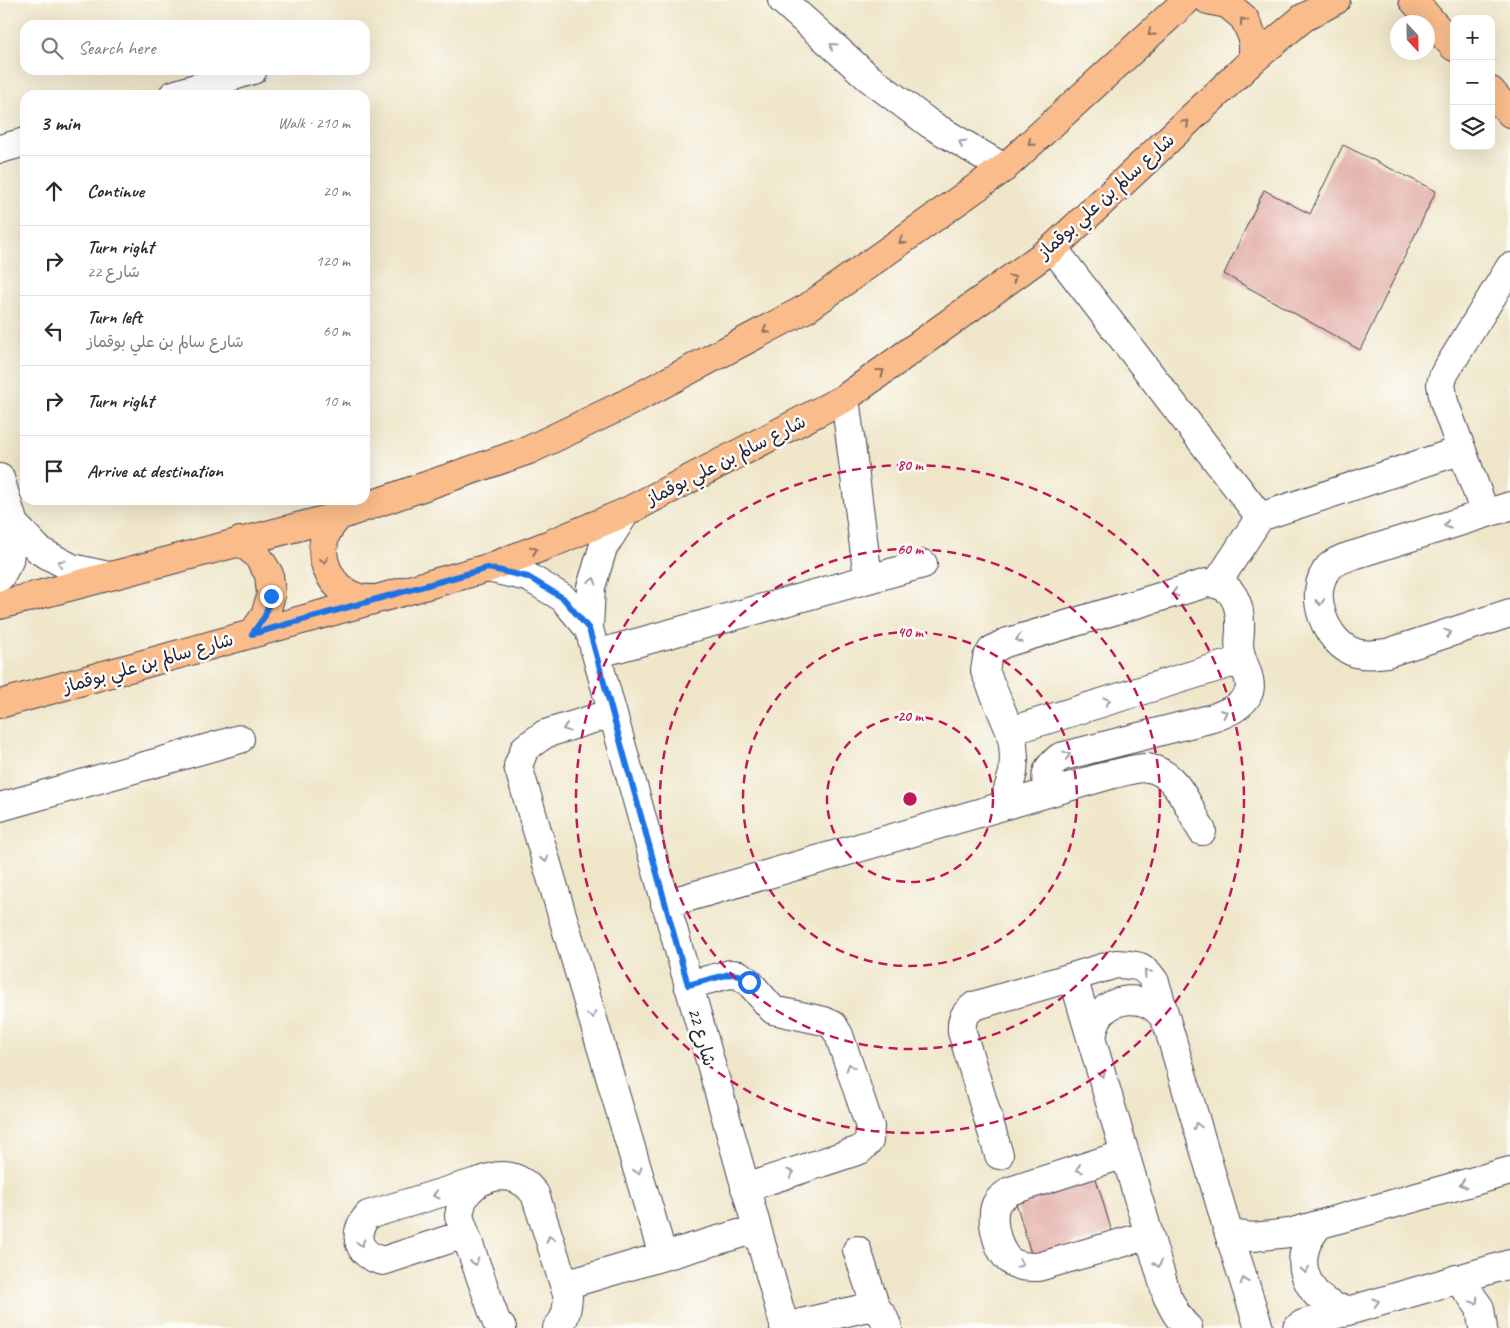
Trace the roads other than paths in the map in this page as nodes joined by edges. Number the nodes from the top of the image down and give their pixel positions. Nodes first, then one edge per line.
1 (782, 0) edge
2 (1336, 0) edge
3 (1413, 0) edge
4 (1195, 1) edge
5 (1450, 42) edge
6 (1253, 60) junction
7 (237, 75) edge
8 (189, 90) edge
9 (1495, 96) edge
10 (1510, 113) edge
11 (20, 143) edge
12 (0, 149) edge
13 (1004, 168) junction
14 (1054, 248) junction
15 (1510, 267) edge
16 (845, 398) junction
17 (1462, 450) junction
18 (0, 478) edge
19 (1497, 510) edge
20 (626, 512) junction
21 (339, 516) junction
22 (1260, 517) junction
23 (14, 524) junction
24 (240, 541) junction
25 (923, 564) dead end
26 (488, 568) junction
27 (108, 576) junction
28 (0, 577) edge
29 (868, 578) junction
30 (1217, 583) junction
31 (376, 599) junction
32 (0, 605) edge
33 (1510, 613) edge
34 (252, 634) junction
35 (592, 641) junction
36 (1241, 660) junction
37 (0, 704) edge
38 (612, 713) junction
39 (1010, 731) junction
40 (240, 739) dead end
41 (1047, 793) junction
42 (1003, 806) junction
43 (0, 807) edge
44 (1202, 830) dead end
45 (665, 904) junction
46 (1073, 977) junction
47 (688, 985) junction
48 (1167, 1024) junction
49 (1092, 1040) junction
50 (1125, 1154) junction
51 (999, 1155) dead end
52 (1510, 1171) edge
53 (482, 1180) junction
54 (745, 1188) junction
55 (1319, 1225) junction
56 (756, 1229) junction
57 (466, 1234) junction
58 (1229, 1234) junction
59 (1149, 1235) junction
60 (856, 1250) dead end
61 (663, 1256) junction
62 (1510, 1264) edge
63 (1456, 1279) junction
64 (565, 1285) junction
65 (1350, 1310) junction
66 (882, 1318) edge
67 (785, 1327) edge
68 (502, 1328) edge
69 (557, 1328) edge
70 (1188, 1328) edge
71 (1259, 1328) edge
72 (1297, 1328) edge
73 (1483, 1328) edge

13 -> 1 street
2 - 6 main road, شارع سالم بن علي بوقماز
3 - 5 main road
6 -> 4 main road
4 -> 13 main road
14 -> 6 main road, شارع سالم بن علي بوقماز
7 - 8 street
9 - 10 main road
11 - 12 street
13 -> 21 main road
16 -> 14 main road, شارع سالم بن علي بوقماز
14 - 22 street
15 - 17 street
16 - 20 main road, شارع سالم بن علي بوقماز
16 - 29 street
17 - 19 street
17 - 22 street
18 - 23 street
19 -> 33 street
26 -> 20 main road, شارع سالم بن علي بوقماز
35 -> 20 street, شارع 22
21 - 24 main road
21 -> 31 main road
22 - 30 street
27 -> 23 street
23 - 28 street
24 - 27 main road
24 - 34 main road
25 - 29 street
26 - 31 main road, شارع سالم بن علي بوقماز
26 - 35 street, شارع 22
27 - 32 main road
29 - 35 street
30 - 36 street
30 -> 39 street
31 - 34 main road, شارع سالم بن علي بوقماز
34 - 37 main road, شارع سالم بن علي بوقماز
35 - 38 street, شارع 22
39 -> 36 street
41 -> 36 street
38 - 45 street, شارع 22
38 -> 61 street
39 - 42 street
40 - 43 street
41 - 42 street
41 - 44 street
42 - 45 street
45 - 47 street, شارع 22
48 -> 46 street
46 - 49 street
46 - 51 street
47 - 54 street, شارع 22
54 -> 47 street
48 - 49 street
58 -> 48 street
49 -> 50 street
50 - 59 street
50 -> 59 street
52 -> 55 street
53 - 57 street
53 -> 57 street
64 -> 53 street
54 - 56 street, شارع 22
55 - 58 street
55 -> 65 street
56 - 61 street
56 - 67 street, شارع 22
57 -> 68 street
71 -> 58 street
59 -> 70 street
60 - 66 street
61 - 64 street
62 - 63 street
65 -> 63 street
63 -> 73 street
64 - 69 street
65 - 72 street
66 - 67 street

